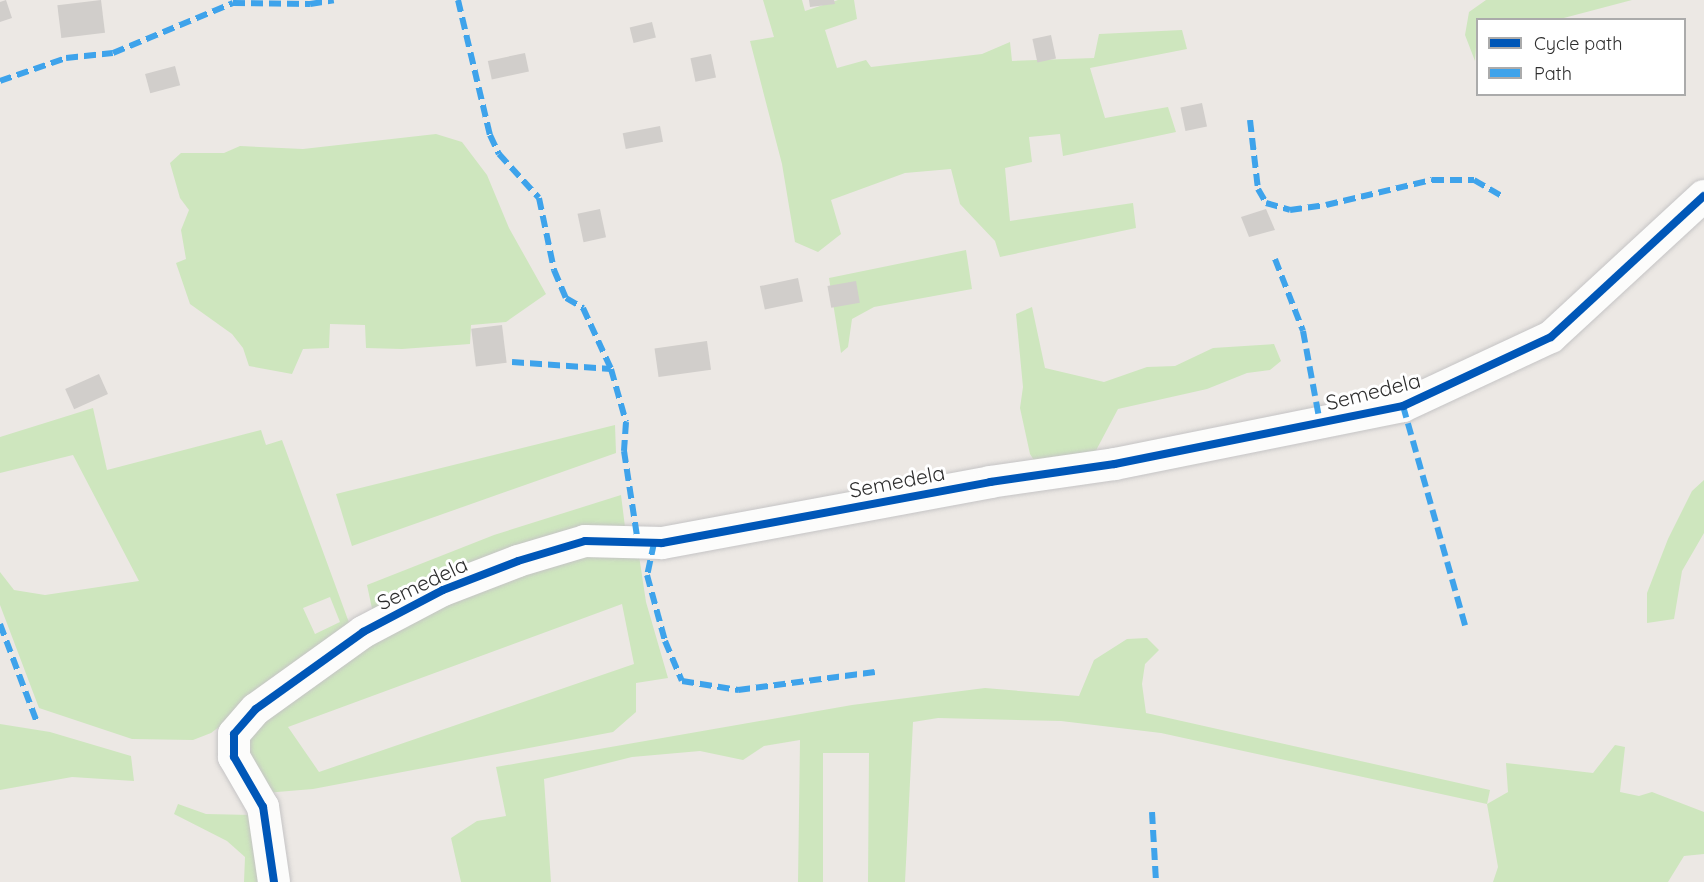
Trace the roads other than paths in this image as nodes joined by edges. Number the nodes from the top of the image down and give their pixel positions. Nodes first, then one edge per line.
1 (1704, 196) edge
2 (274, 882) edge

1 - 2 street, Semedela

